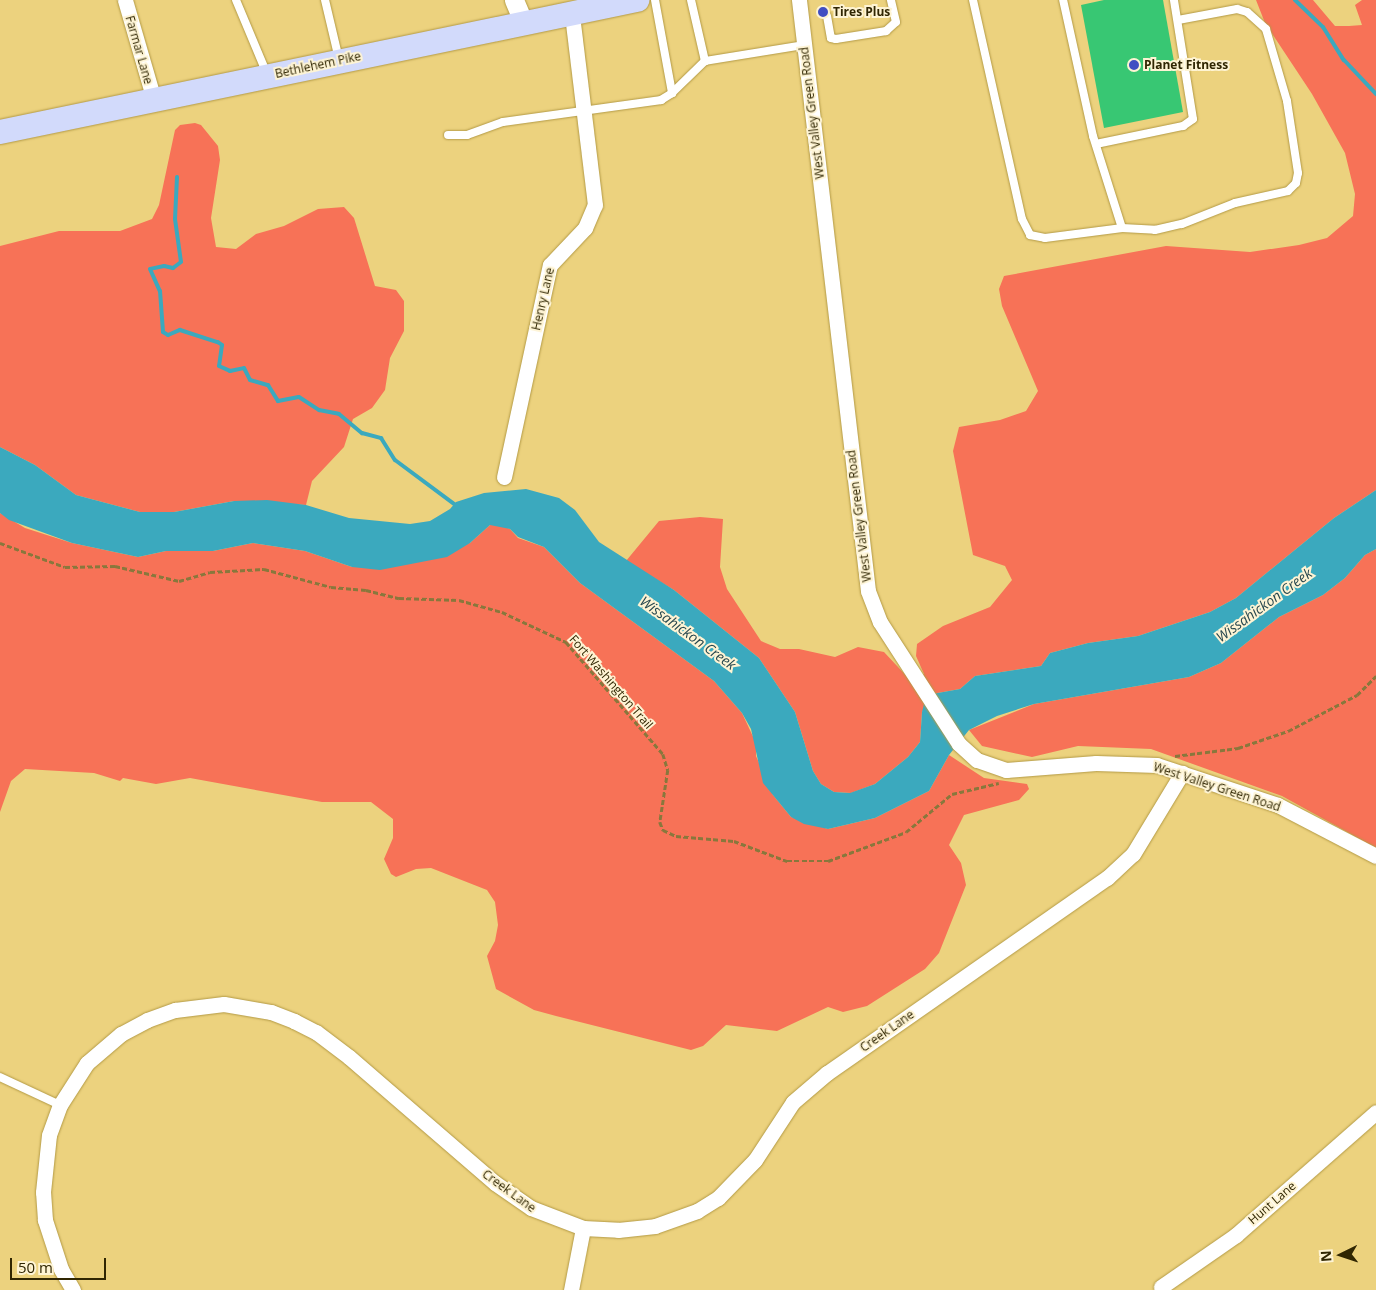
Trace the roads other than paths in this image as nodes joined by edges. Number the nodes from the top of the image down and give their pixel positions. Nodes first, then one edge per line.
1 (125, 0) edge
2 (236, 0) edge
3 (326, 0) edge
4 (637, 0) edge
5 (655, 0) edge
6 (691, 0) edge
7 (799, 0) edge
8 (891, 0) edge
9 (972, 0) edge
10 (1063, 0) edge
11 (1174, 0) edge
12 (519, 10) edge
13 (572, 14) junction
14 (827, 16) dead end
15 (1178, 20) junction
16 (804, 45) junction
17 (339, 60) junction
18 (705, 61) junction
19 (268, 76) junction
20 (672, 93) junction
21 (154, 100) junction
22 (584, 110) junction
23 (0, 132) edge
24 (448, 136) dead end
25 (1096, 144) junction
26 (1122, 228) junction
27 (504, 477) dead end
28 (1182, 773) junction
29 (1376, 856) edge
30 (0, 1077) edge
31 (60, 1105) junction
32 (1376, 1112) edge
33 (583, 1228) junction
34 (1160, 1288) edge
35 (73, 1290) edge
36 (571, 1290) edge

1 - 21 street, Farmar Lane
2 - 19 lane
3 - 17 lane
4 - 13 main road, Bethlehem Pike
5 - 20 lane
6 - 18 lane
7 - 16 street, West Valley Green Road
8 - 14 lane
9 - 26 lane
10 - 25 lane
11 - 15 lane
12 - 13 main road, Bethlehem Pike
12 - 17 main road, Bethlehem Pike
13 - 22 street, Henry Lane
15 - 25 lane
15 - 26 lane
16 - 18 lane
16 - 28 street, West Valley Green Road
17 - 19 main road, Bethlehem Pike
18 - 20 lane
19 - 21 main road, Bethlehem Pike
20 - 22 lane
21 - 23 main road, Bethlehem Pike
22 - 24 lane
22 - 27 street, Henry Lane
25 - 26 lane
28 - 29 street, West Valley Green Road
28 - 33 street, Creek Lane
30 - 31 lane
31 - 33 street, Creek Lane
31 - 35 street, Creek Lane
32 - 34 street, Hunt Lane
33 - 36 street

